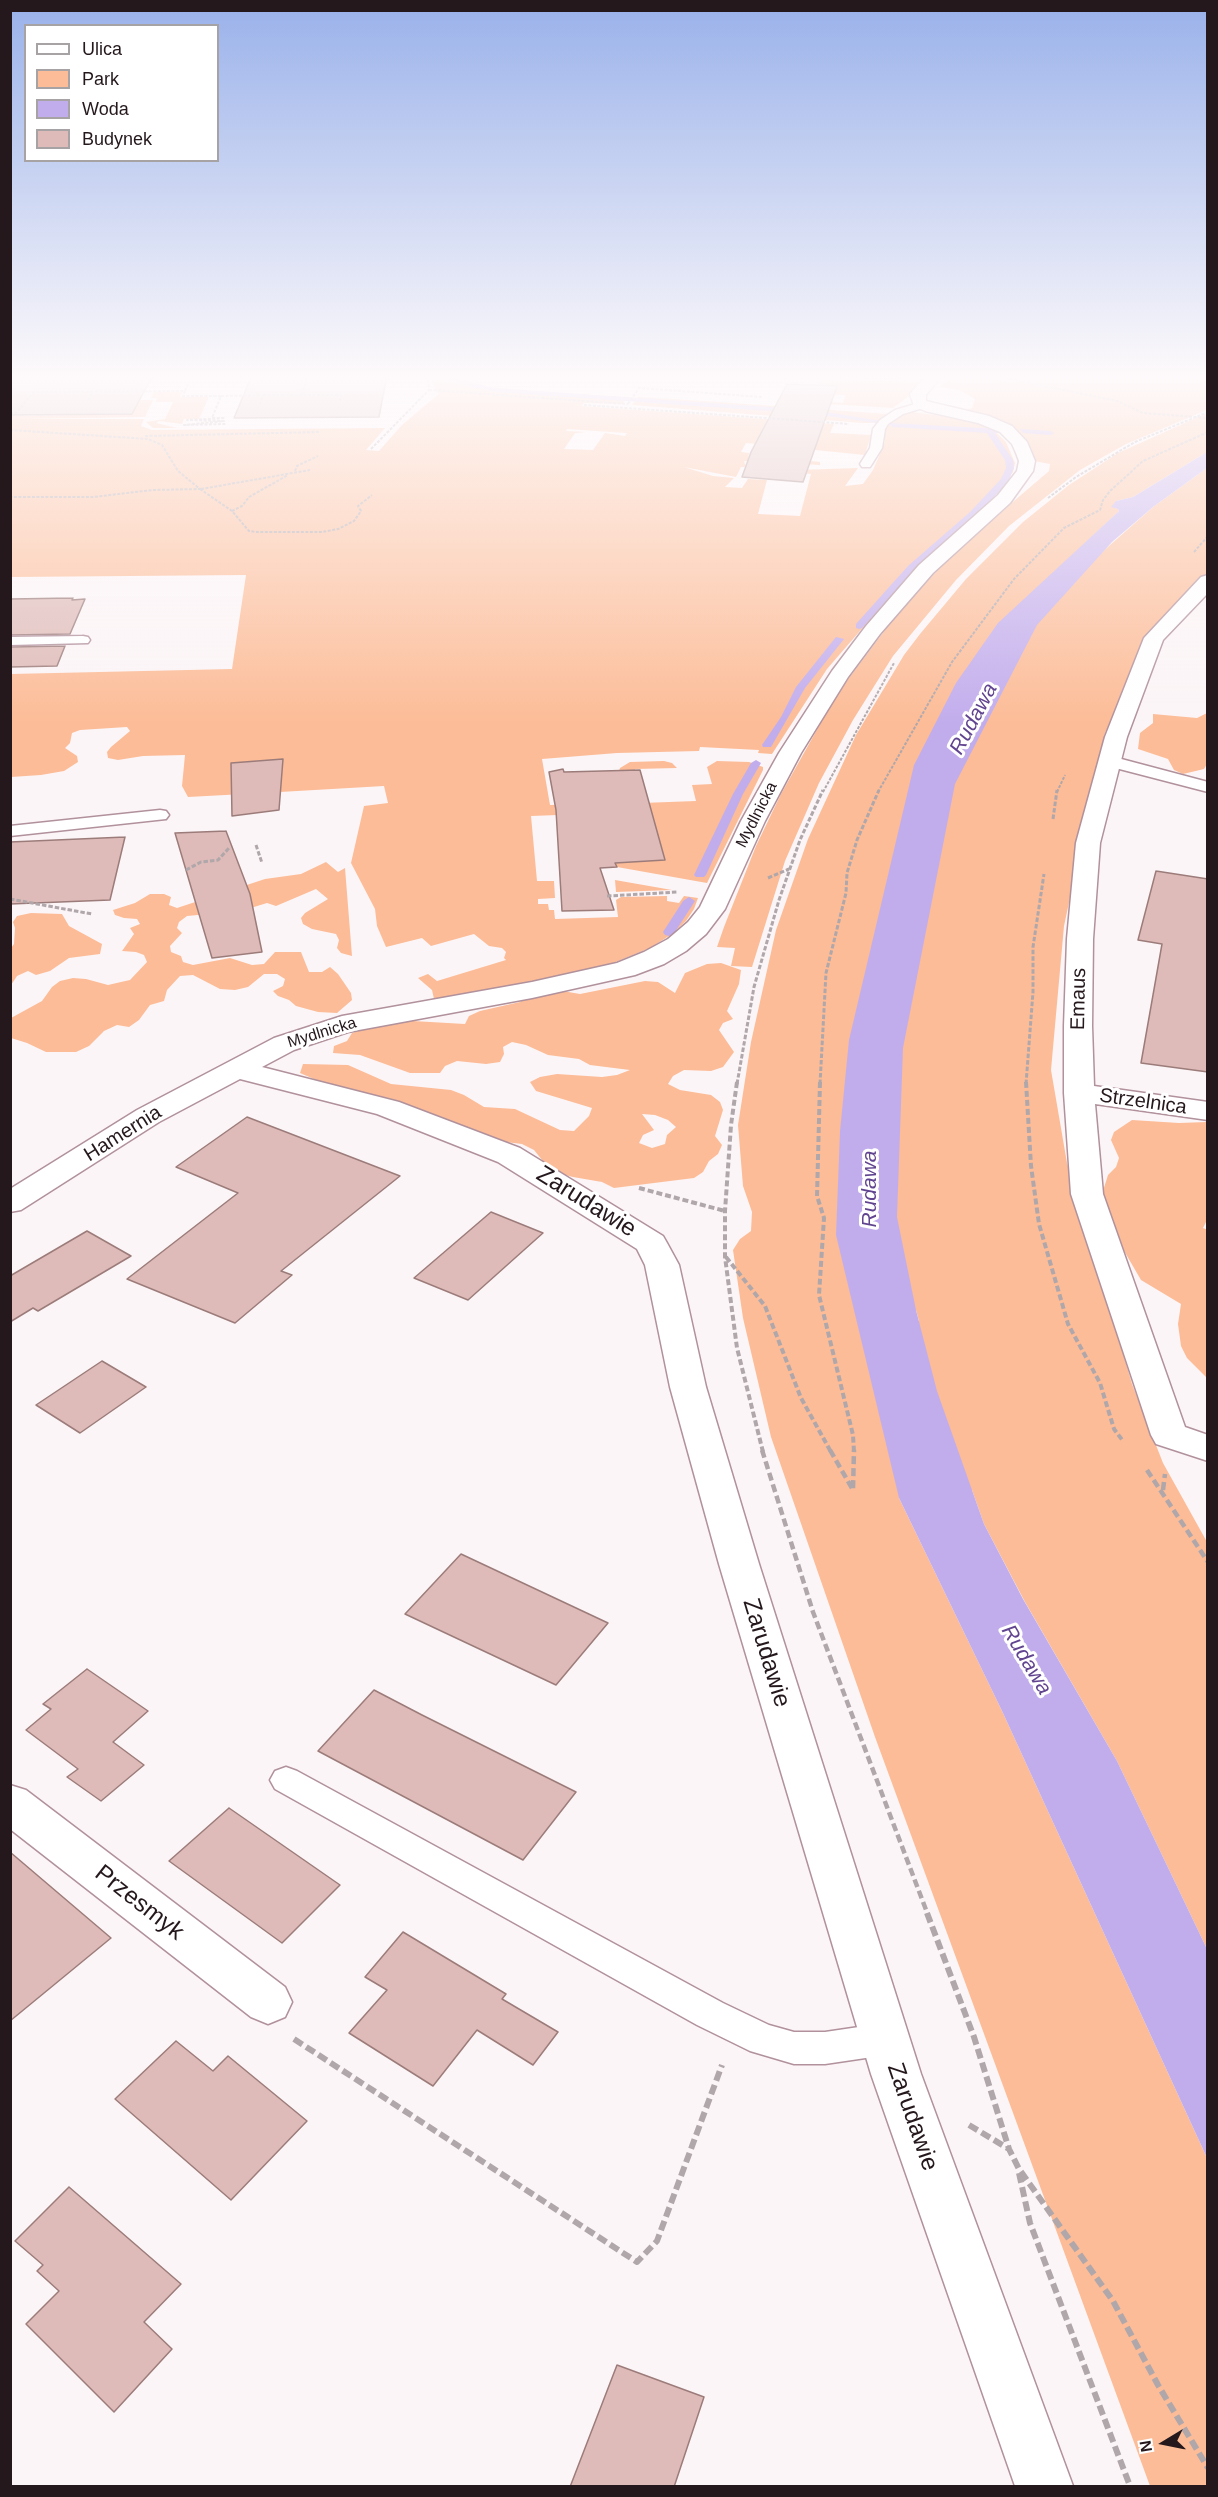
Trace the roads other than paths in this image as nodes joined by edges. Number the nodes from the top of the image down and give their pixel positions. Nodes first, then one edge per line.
1 (1010, 492) edge
2 (1208, 581) edge
3 (83, 640) dead end
4 (10, 641) edge
5 (1110, 761) junction
6 (1208, 786) edge
7 (160, 815) dead end
8 (10, 831) edge
9 (238, 1070) junction
10 (1079, 1093) junction
11 (1208, 1111) edge
12 (10, 1203) edge
13 (1208, 1449) edge
14 (286, 1780) dead end
15 (10, 1803) edge
16 (268, 2002) road end
17 (886, 2039) junction
18 (1044, 2487) edge

1 - 9 street, Mydlnicka
2 - 5 street, Emaus
3 - 4 lane
5 - 6 lane
5 - 10 street, Emaus
7 - 8 lane
9 - 12 street, Hamernia
9 - 17 street, Zarudawie
10 - 11 street, Strzelnica
10 - 13 street, Emaus
14 - 17 lane
15 - 16 street, Przesmyk
17 - 18 street, Zarudawie

